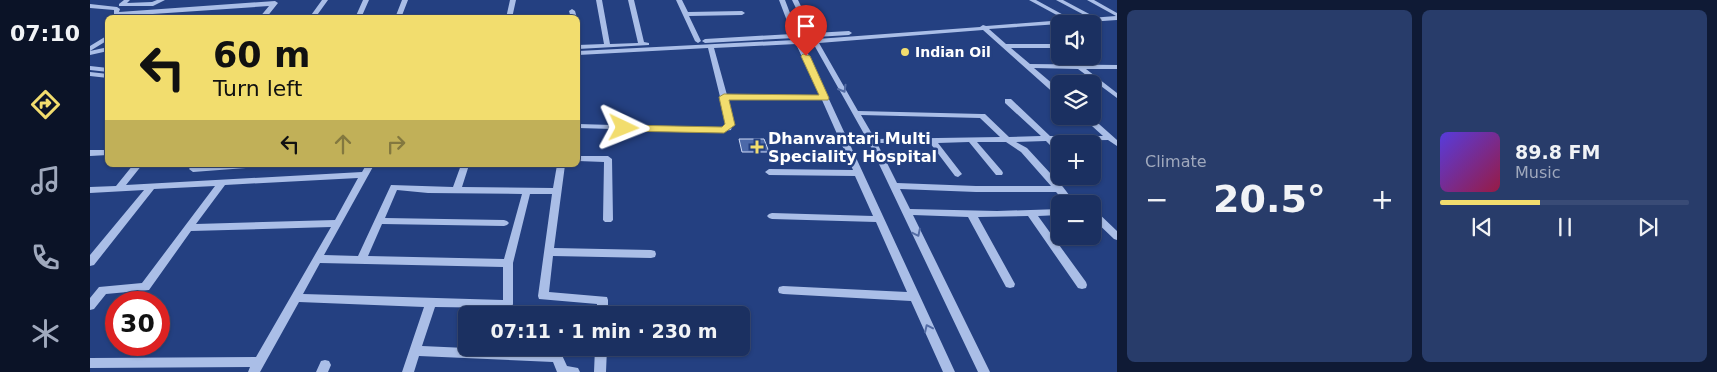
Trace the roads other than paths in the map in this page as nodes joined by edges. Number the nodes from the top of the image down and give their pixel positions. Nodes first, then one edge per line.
1 (127, 0) edge
2 (162, 0) edge
3 (325, 0) edge
4 (366, 0) edge
5 (406, 0) edge
6 (513, 0) edge
7 (599, 0) edge
8 (630, 0) edge
9 (679, 0) edge
10 (782, 0) edge
11 (795, 0) edge
12 (1032, 0) edge
13 (1059, 0) edge
14 (1090, 0) edge
15 (276, 2) edge
16 (90, 6) edge
17 (572, 10) dead end
18 (172, 11) junction
19 (742, 13) dead end
20 (685, 14) junction
21 (133, 15) edge
22 (169, 15) edge
23 (265, 15) edge
24 (314, 15) edge
25 (359, 15) edge
26 (399, 15) edge
27 (510, 15) edge
28 (573, 15) edge
29 (1060, 15) edge
30 (1088, 15) edge
31 (1101, 16) edge
32 (1115, 17) edge
33 (1051, 19) edge
34 (977, 23) junction
35 (984, 28) junction
36 (814, 38) junction
37 (105, 39) edge
38 (798, 39) junction
39 (698, 41) junction
40 (641, 44) junction
41 (607, 45) junction
42 (1005, 46) junction
43 (1051, 46) edge
44 (580, 47) edge
45 (711, 47) junction
46 (90, 49) edge
47 (105, 50) edge
48 (90, 53) edge
49 (580, 53) edge
50 (1028, 66) junction
51 (1080, 67) junction
52 (1117, 67) edge
53 (90, 68) edge
54 (105, 70) edge
55 (90, 74) edge
56 (105, 76) edge
57 (1051, 86) edge
58 (1117, 96) edge
59 (724, 97) junction
60 (825, 98) junction
61 (1008, 101) dead end
62 (857, 113) junction
63 (1095, 125) edge
64 (580, 126) edge
65 (1110, 138) junction
66 (1006, 139) junction
67 (1049, 139) junction
68 (932, 140) junction
69 (972, 140) junction
70 (872, 141) junction
71 (1117, 144) edge
72 (105, 152) edge
73 (90, 153) edge
74 (580, 159) edge
75 (136, 167) edge
76 (194, 167) edge
77 (211, 167) edge
78 (369, 167) edge
79 (464, 167) edge
80 (561, 167) edge
81 (768, 172) dead end
82 (859, 173) junction
83 (999, 173) dead end
84 (958, 174) dead end
85 (364, 175) junction
86 (222, 183) junction
87 (152, 186) junction
88 (893, 186) junction
89 (119, 188) junction
90 (457, 189) junction
91 (1060, 189) junction
92 (90, 190) edge
93 (527, 190) junction
94 (557, 191) junction
95 (1065, 195) edge
96 (907, 212) junction
97 (1051, 212) edge
98 (971, 213) junction
99 (1032, 213) junction
100 (772, 216) dead end
101 (879, 219) junction
102 (379, 220) junction
103 (608, 220) dead end
104 (1101, 221) edge
105 (338, 223) junction
106 (504, 223) dead end
107 (188, 228) junction
108 (1117, 237) edge
109 (548, 252) junction
110 (650, 254) dead end
111 (92, 258) edge
112 (317, 259) junction
113 (361, 260) junction
114 (508, 263) junction
115 (1010, 284) dead end
116 (1082, 285) dead end
117 (783, 290) dead end
118 (914, 297) junction
119 (296, 298) junction
120 (431, 303) junction
121 (90, 306) edge
122 (603, 306) edge
123 (414, 351) junction
124 (601, 356) edge
125 (90, 363) edge
126 (257, 367) edge
127 (408, 372) edge
128 (574, 372) edge
129 (600, 372) edge
130 (949, 372) edge
131 (984, 372) edge

1 - 2 street
3 - 24 street
4 - 25 street
5 - 26 street
6 - 27 street
7 - 41 street
8 - 40 street
9 - 20 street
10 - 38 street
11 - 36 street
12 - 29 street
13 - 30 street
14 - 32 street
15 - 18 street
15 - 23 street
16 - 21 street
17 - 28 street
18 - 21 street
18 - 22 street
19 - 20 street
20 - 39 street
31 - 32 street
32 - 35 street
33 - 34 street
34 - 35 street
34 - 36 street
35 - 36 street
35 - 42 street
36 - 38 street
36 -> 62 street
37 - 46 street
38 - 39 street
38 - 45 street
38 - 60 street
39 - 40 street
40 - 41 street
41 - 44 street
42 - 43 street
42 - 50 street
45 - 49 street
45 - 59 street
47 - 48 street
50 - 51 street
50 - 57 street
51 - 52 street
51 - 58 street
53 - 54 street
55 - 56 street
59 - 60 street
59 - 64 street
60 - 82 street
61 - 67 street
62 - 66 street
62 - 70 street
63 - 65 street
65 - 67 street
65 - 71 street
66 - 67 street
66 - 69 street
66 - 91 street
68 - 69 street
68 - 70 street
68 - 84 street
69 - 83 street
70 - 88 street
72 - 73 street
74 - 103 street
75 - 89 street
76 - 77 street
78 - 85 street
79 - 90 street
80 - 94 street
81 - 82 street
82 - 101 street
85 - 86 street
85 - 105 street
86 - 87 street
86 - 107 street
87 - 89 street
87 - 111 street
88 - 91 street
88 - 96 street
89 - 92 street
90 - 93 street
90 - 102 street
91 - 95 street
93 - 94 street
93 - 114 street
94 - 109 street
96 - 98 street
96 -> 131 street
97 - 99 street
98 - 99 street
98 - 115 street
99 - 116 street
100 - 101 street
101 - 118 street
102 - 106 street
102 - 113 street
104 - 108 street
105 - 107 street
105 - 112 street
107 - 121 street
109 - 110 street
109 - 122 street
112 - 113 street
112 - 119 street
113 - 114 street
114 - 120 street
117 - 118 street
130 -> 118 street
119 - 120 street
119 - 126 street
120 - 123 street
123 - 127 street
123 - 128 street
124 - 129 street
125 - 126 street

